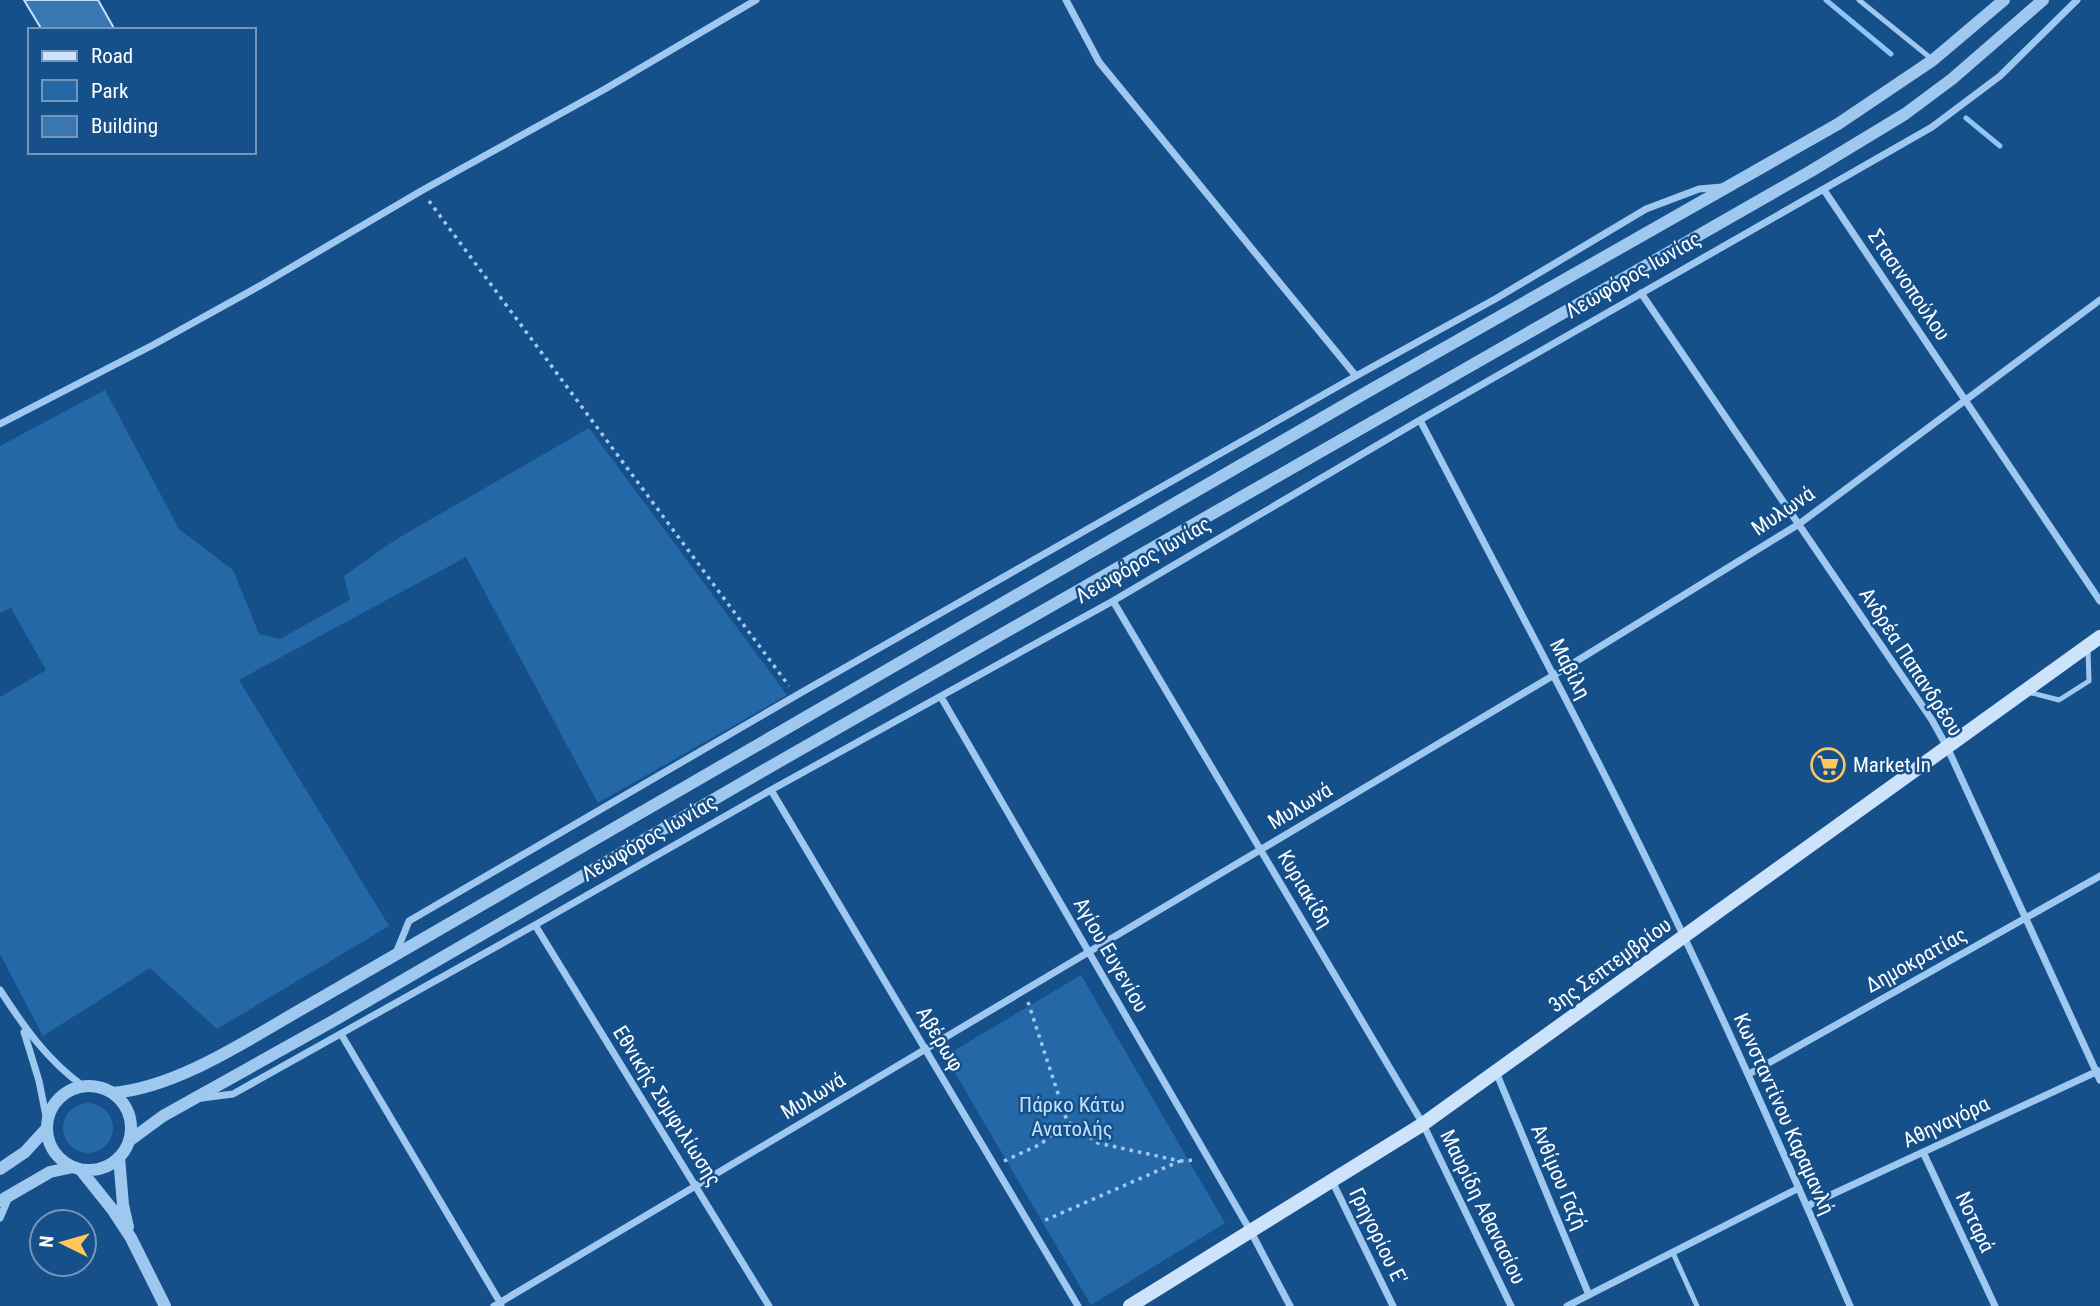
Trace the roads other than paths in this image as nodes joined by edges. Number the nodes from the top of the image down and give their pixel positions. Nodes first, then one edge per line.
1 (755, 0) edge
2 (1066, 0) edge
3 (1860, 0) edge
4 (2004, 0) edge
5 (2043, 0) edge
6 (2077, 0) edge
7 (1933, 60) junction
8 (1730, 186) junction
9 (1824, 190) junction
10 (1641, 293) junction
11 (2100, 300) edge
12 (1356, 376) junction
13 (1965, 400) junction
14 (1420, 420) junction
15 (0, 424) edge
16 (1799, 524) junction
17 (1113, 601) junction
18 (2100, 601) edge
19 (2095, 643) edge
20 (1553, 675) junction
21 (2025, 691) junction
22 (941, 697) junction
23 (1947, 747) junction
24 (771, 790) junction
25 (1261, 849) junction
26 (2100, 876) edge
27 (2025, 918) junction
28 (535, 925) junction
29 (1684, 936) junction
30 (1089, 952) junction
31 (396, 954) junction
32 (0, 990) edge
33 (20, 1022) junction
34 (341, 1034) junction
35 (926, 1049) junction
36 (1496, 1072) junction
37 (1749, 1074) junction
38 (2099, 1074) edge
39 (83, 1086) junction
40 (112, 1093) junction
41 (195, 1098) junction
42 (47, 1124) junction
43 (1423, 1124) junction
44 (129, 1141) junction
45 (1923, 1152) junction
46 (119, 1157) junction
47 (77, 1168) junction
48 (0, 1169) edge
49 (1332, 1181) junction
50 (695, 1186) junction
51 (1799, 1188) junction
52 (5, 1198) edge
53 (1807, 1206) junction
54 (0, 1219) edge
55 (1251, 1232) junction
56 (131, 1238) junction
57 (1673, 1252) junction
58 (1589, 1295) junction
59 (499, 1305) edge
60 (165, 1306) edge
61 (769, 1306) edge
62 (1078, 1306) edge
63 (1130, 1306) edge
64 (1290, 1306) edge
65 (1393, 1306) edge
66 (1510, 1306) edge
67 (1567, 1306) edge
68 (1697, 1306) edge
69 (1850, 1306) edge
70 (1995, 1306) edge

1 - 15 street
2 - 12 street
3 - 7 lane
4 - 7 street, Λεωφόρος Ιωνίας
5 - 41 street, Λεωφόρος Ιωνίας
6 - 9 street, Λεωφόρος Ιωνίας
7 - 8 street, Λεωφόρος Ιωνίας
8 - 12 street, Λεωφόρος Ιωνίας
8 - 31 street, Λεωφόρος Ιωνίας
9 - 10 street, Λεωφόρος Ιωνίας
9 - 13 street, Στασινοπούλου
10 - 14 street, Λεωφόρος Ιωνίας
10 - 16 street, Ανδρέα Παπανδρέου
11 - 13 street, Μυλωνά
12 - 31 street, Λεωφόρος Ιωνίας
13 - 16 street, Μυλωνά
13 - 18 street, Στασινοπούλου
14 - 17 street, Λεωφόρος Ιωνίας
14 - 20 street, Μαβίλη
16 - 20 street, Μυλωνά
16 - 23 street, Ανδρέα Παπανδρέου
17 - 22 street, Λεωφόρος Ιωνίας
17 - 25 street, Κυριακίδη
19 - 21 main road, 3ης Σεπτεμβρίου
19 - 21 lane
20 - 25 street, Μυλωνά
20 - 29 street, Μαβίλη
21 - 23 main road, 3ης Σεπτεμβρίου
22 - 24 street, Λεωφόρος Ιωνίας
22 - 30 street, Αγίου Ευγενίου
23 - 27 street, Ανδρέα Παπανδρέου
23 - 29 main road, 3ης Σεπτεμβρίου
24 - 28 street, Λεωφόρος Ιωνίας
24 - 35 street, Αβέρωφ
25 - 30 street, Μυλωνά
25 - 43 street, Κυριακίδη
26 - 27 street, Δημοκρατίας
27 - 37 street, Δημοκρατίας
27 - 38 street, Ανδρέα Παπανδρέου
28 - 34 street, Λεωφόρος Ιωνίας
28 - 50 street, Εθνικής Συμφιλίωσης
29 - 36 main road, 3ης Σεπτεμβρίου
29 - 37 street, Κωνσταντίνου Καραμανλή
30 - 35 street, Μυλωνά
30 - 55 street, Αγίου Ευγενίου
31 - 40 street, Λεωφόρος Ιωνίας
32 - 33 street
33 - 39 street
33 - 42 street
34 - 41 street, Λεωφόρος Ιωνίας
34 - 59 street
35 - 50 street, Μυλωνά
35 - 62 street, Αβέρωφ
36 - 43 main road, 3ης Σεπτεμβρίου
36 - 58 street, Ανθίμου Γαζή
37 - 51 street, Κωνσταντίνου Καραμανλή
38 - 45 street, Αθηναγόρα
39 - 40 street
39 - 42 street
40 - 44 street
41 - 44 street, Λεωφόρος Ιωνίας
42 - 47 street
42 - 48 street
43 - 49 main road, 3ης Σεπτεμβρίου
43 - 66 street, Μαυρίδη Αθανασίου
44 - 46 street
45 - 53 street, Αθηναγόρα
45 - 70 street, Νοταρά
46 - 47 street
46 - 56 street
47 - 52 street
47 - 56 street
49 - 55 main road, 3ης Σεπτεμβρίου
49 - 65 street, Γρηγορίου Ε'
50 - 59 street, Μυλωνά
50 - 61 street, Εθνικής Συμφιλίωσης
51 - 53 street, Κωνσταντίνου Καραμανλή
51 - 57 street
52 - 54 street
53 - 69 street, Κωνσταντίνου Καραμανλή
55 - 63 main road, 3ης Σεπτεμβρίου
55 - 64 street, Αγίου Ευγενίου
56 - 60 street
57 - 58 street
57 - 68 lane
58 - 67 street

